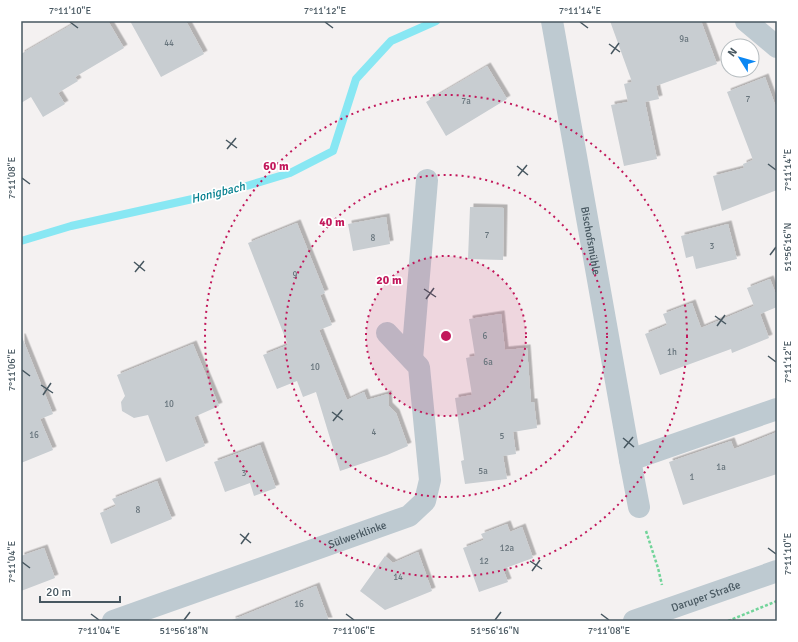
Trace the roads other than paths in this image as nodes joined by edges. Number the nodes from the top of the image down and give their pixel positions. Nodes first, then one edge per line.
1 (552, 21) edge
2 (746, 21) edge
3 (777, 47) edge
4 (427, 180) dead end
5 (387, 333) dead end
6 (412, 359) junction
7 (777, 410) edge
8 (630, 460) junction
9 (639, 507) road end
10 (777, 571) edge
11 (113, 621) edge
12 (634, 621) edge

1 - 8 street, Bischofsmühle
2 - 3 street
4 - 6 street
5 - 6 street, Sülwerklinke
6 - 11 street, Sülwerklinke
7 - 8 street
8 - 9 street, Bischofsmühle
10 - 12 street, Daruper Straße

